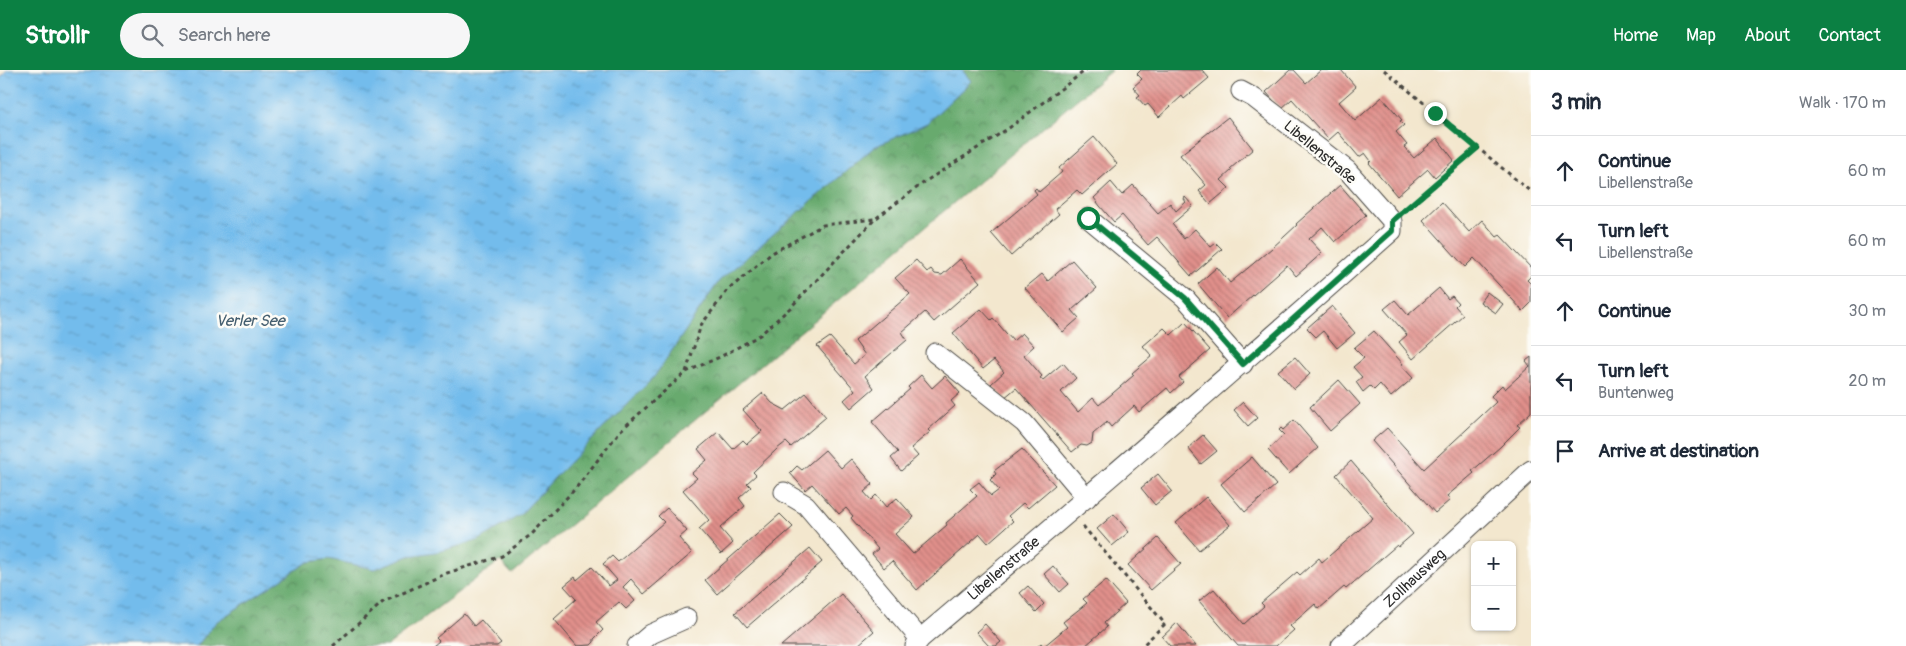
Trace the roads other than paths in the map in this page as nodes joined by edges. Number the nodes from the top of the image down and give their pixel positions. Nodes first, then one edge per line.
1 (1241, 90) dead end
2 (1088, 218) dead end
3 (935, 353) dead end
4 (1243, 364) junction
5 (1531, 470) edge
6 (784, 492) dead end
7 (1087, 498) junction
8 (687, 618) dead end
9 (917, 643) edge
10 (637, 646) edge
11 (1341, 646) edge

1 - 4 street, Libellenstraße
2 - 4 street
3 - 7 street
4 - 7 street, Libellenstraße
5 - 11 street, Zollhausweg
6 - 9 street, Libellenstraße
7 - 9 street, Libellenstraße
8 - 10 street

